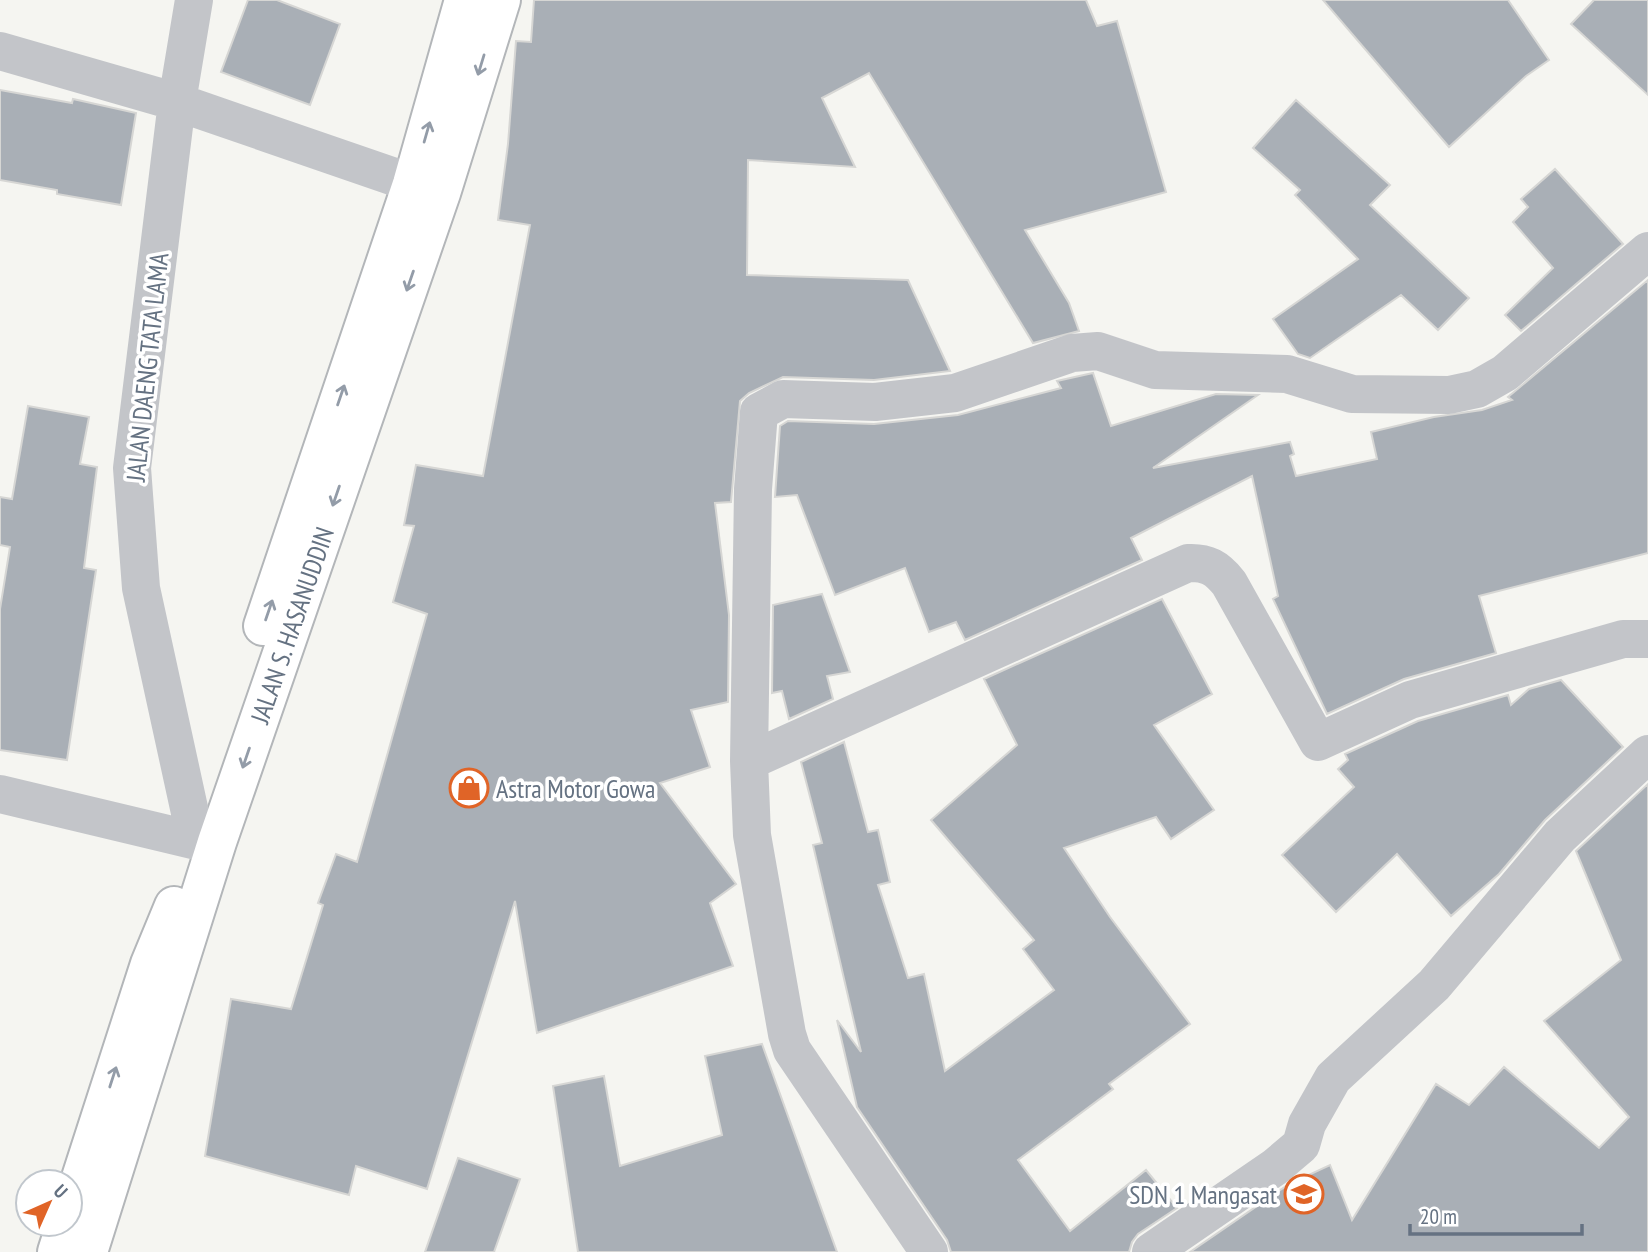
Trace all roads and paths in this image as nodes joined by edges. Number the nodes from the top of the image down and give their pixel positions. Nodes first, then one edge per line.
1 (194, 0) edge
2 (464, 0) edge
3 (501, 0) edge
4 (0, 51) edge
5 (177, 102) junction
6 (426, 188) junction
7 (1648, 251) edge
8 (1648, 639) edge
9 (1648, 754) edge
10 (749, 761) junction
11 (0, 794) edge
12 (204, 838) junction
13 (112, 1129) junction
14 (84, 1184) edge
15 (88, 1252) edge
16 (929, 1252) edge
17 (1151, 1252) edge

1 - 5 street, JALAN DAENG TATA LAMA
6 -> 2 highway, JALAN S. HASANUDDIN
3 -> 6 highway, JALAN S. HASANUDDIN
4 - 5 street
5 - 6 street
5 - 12 street, JALAN DAENG TATA LAMA
6 - 12 highway, JALAN S. HASANUDDIN
7 - 10 street
8 - 10 street
9 - 17 street
10 - 16 street
11 - 12 street
12 - 13 highway, JALAN S. HASANUDDIN
13 - 14 highway, JALAN S. HASANUDDIN
13 - 15 highway, JALAN S. HASANUDDIN

